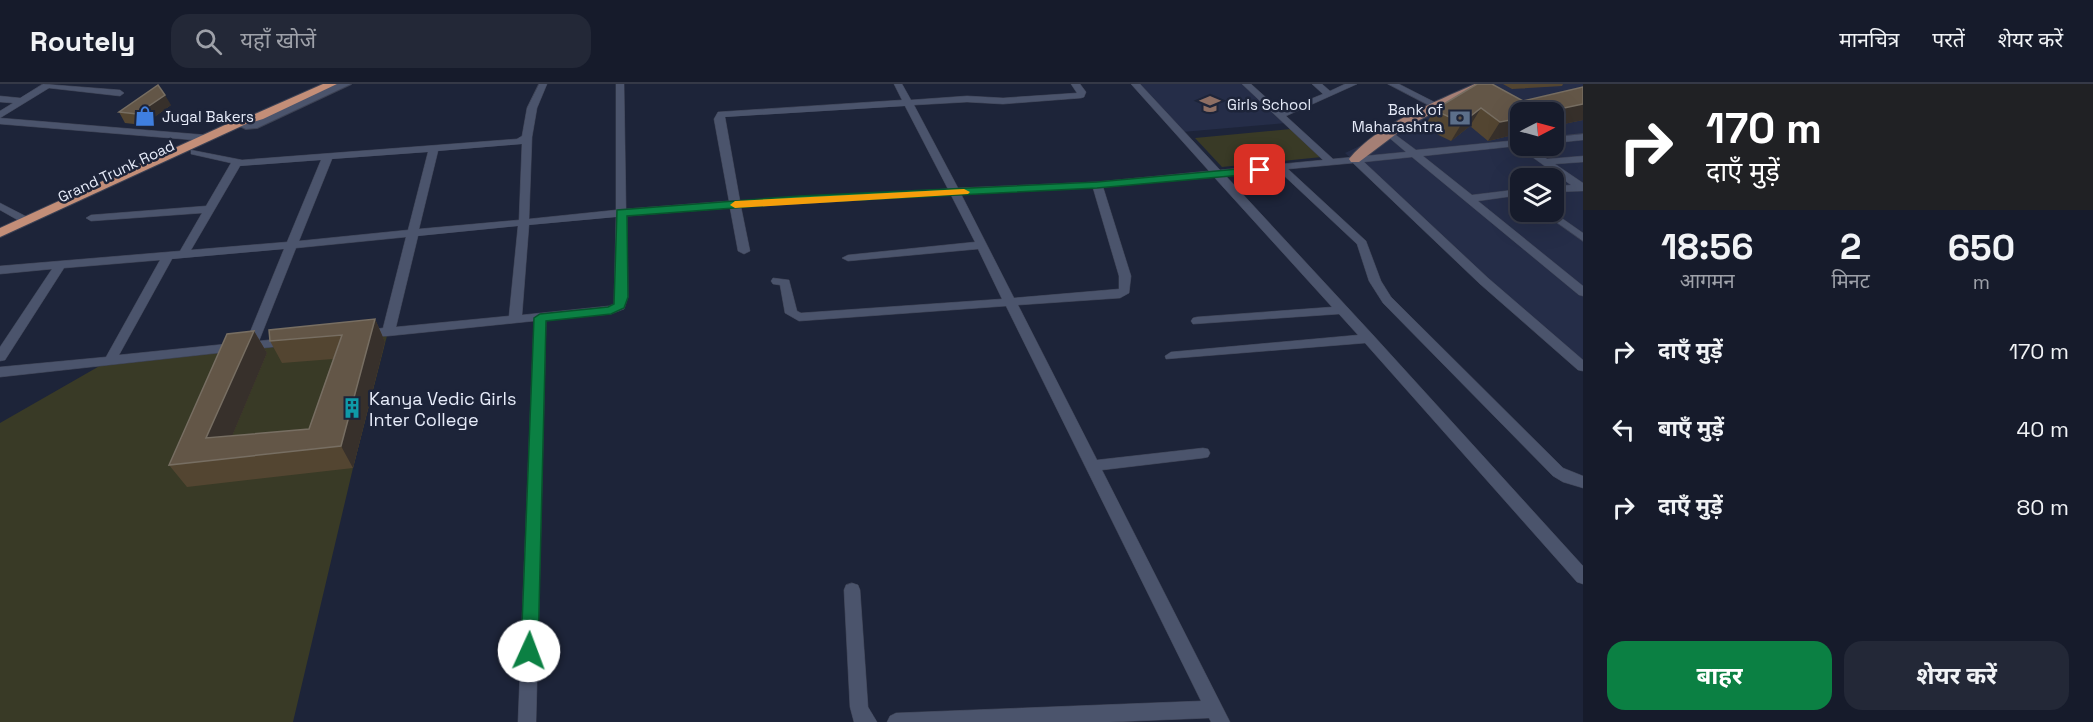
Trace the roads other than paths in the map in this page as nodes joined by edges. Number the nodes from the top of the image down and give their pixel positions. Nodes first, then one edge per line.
1 (318, 84) edge
2 (332, 84) edge
3 (346, 84) edge
4 (543, 84) edge
5 (620, 84) edge
6 (898, 84) edge
7 (1075, 84) edge
8 (1135, 84) edge
9 (1246, 84) edge
10 (1316, 84) edge
11 (1353, 84) edge
12 (1392, 84) edge
13 (1484, 84) edge
14 (49, 85) edge
15 (120, 93) dead end
16 (1329, 94) junction
17 (0, 99) edge
18 (22, 101) junction
19 (908, 103) junction
20 (1437, 106) junction
21 (1280, 115) junction
22 (0, 116) edge
23 (0, 122) edge
24 (244, 124) junction
25 (1389, 133) junction
26 (1583, 136) edge
27 (527, 137) junction
28 (206, 138) junction
29 (1564, 139) edge
30 (1510, 145) edge
31 (434, 148) junction
32 (194, 152) junction
33 (1414, 154) junction
34 (328, 156) junction
35 (1537, 156) edge
36 (1355, 159) junction
37 (1583, 159) edge
38 (237, 162) junction
39 (1331, 162) junction
40 (1545, 162) junction
41 (1281, 168) junction
42 (1220, 174) junction
43 (1097, 185) junction
44 (1583, 187) edge
45 (1564, 188) edge
46 (955, 192) junction
47 (1510, 193) edge
48 (1468, 199) junction
49 (736, 205) junction
50 (0, 206) edge
51 (210, 208) junction
52 (621, 213) junction
53 (90, 218) dead end
54 (27, 221) junction
55 (524, 222) junction
56 (1561, 222) edge
57 (414, 232) junction
58 (0, 233) edge
59 (1583, 238) edge
60 (0, 244) edge
61 (293, 245) junction
62 (981, 245) junction
63 (744, 251) dead end
64 (183, 255) junction
65 (168, 256) junction
66 (848, 258) dead end
67 (60, 265) junction
68 (0, 270) edge
69 (777, 280) dead end
70 (1583, 292) edge
71 (1010, 302) junction
72 (1342, 310) junction
73 (540, 318) junction
74 (515, 320) junction
75 (1197, 321) dead end
76 (388, 332) junction
77 (354, 335) edge
78 (1369, 338) junction
79 (297, 341) edge
80 (251, 345) junction
81 (1171, 356) dead end
82 (0, 357) edge
83 (110, 360) junction
84 (1583, 366) edge
85 (0, 372) edge
86 (1203, 453) dead end
87 (1092, 466) junction
88 (1583, 482) edge
89 (1583, 577) edge
90 (852, 590) dead end
91 (1218, 716) edge
92 (527, 722) edge
93 (868, 722) edge
94 (896, 722) edge

1 - 24 main road
2 - 24 highway
3 - 24 main road
4 - 27 street
5 - 52 street
6 - 19 street
7 - 19 street
8 - 42 street
9 - 21 street
10 - 16 street
11 - 16 street
12 - 20 street
13 - 20 main road
14 - 15 street
14 - 18 street
16 - 21 street
17 - 18 street
18 - 22 street
19 - 46 street
19 - 49 street
20 - 25 main road
21 - 39 street
23 - 28 street
24 - 28 highway, Grand Trunk Road
24 - 32 highway, Grand Trunk Road
25 - 33 street
25 - 36 main road
26 - 29 street
27 - 31 street
27 - 55 street
28 - 54 highway, Grand Trunk Road
30 - 33 street
31 - 34 street
31 - 57 street
32 - 38 street
32 - 60 highway, Grand Trunk Road
33 - 36 street
33 - 48 street
34 - 38 street
34 - 61 street
35 - 40 street
36 - 39 street
36 - 84 street
37 - 40 street
38 - 51 street
39 - 41 street
40 - 44 street
41 - 42 street
41 - 88 street
42 - 43 street
42 - 72 street
43 - 46 street
43 - 71 street
44 - 45 street
46 - 49 street
46 - 62 street
47 - 48 street
48 - 70 street
49 - 52 street
49 - 63 street
50 - 54 street
51 - 53 street
51 - 64 street
52 - 55 street
52 - 73 street
54 - 58 highway, Grand Trunk Road
55 - 57 street
55 - 74 street
56 - 59 street
57 - 61 street
57 - 76 street
61 - 64 street
61 - 80 street
62 - 66 street
62 - 71 street
64 - 65 street
65 - 67 street
65 - 83 street
67 - 68 street
67 - 82 street
69 - 71 street
71 - 87 street
72 - 75 street
72 - 78 street
73 - 74 street
73 - 92 street
74 - 76 street
76 - 77 street
78 - 81 street
78 - 89 street
79 - 80 street
80 - 83 street
83 - 85 street
86 - 87 street
87 - 91 street
90 - 93 street
91 - 94 street

